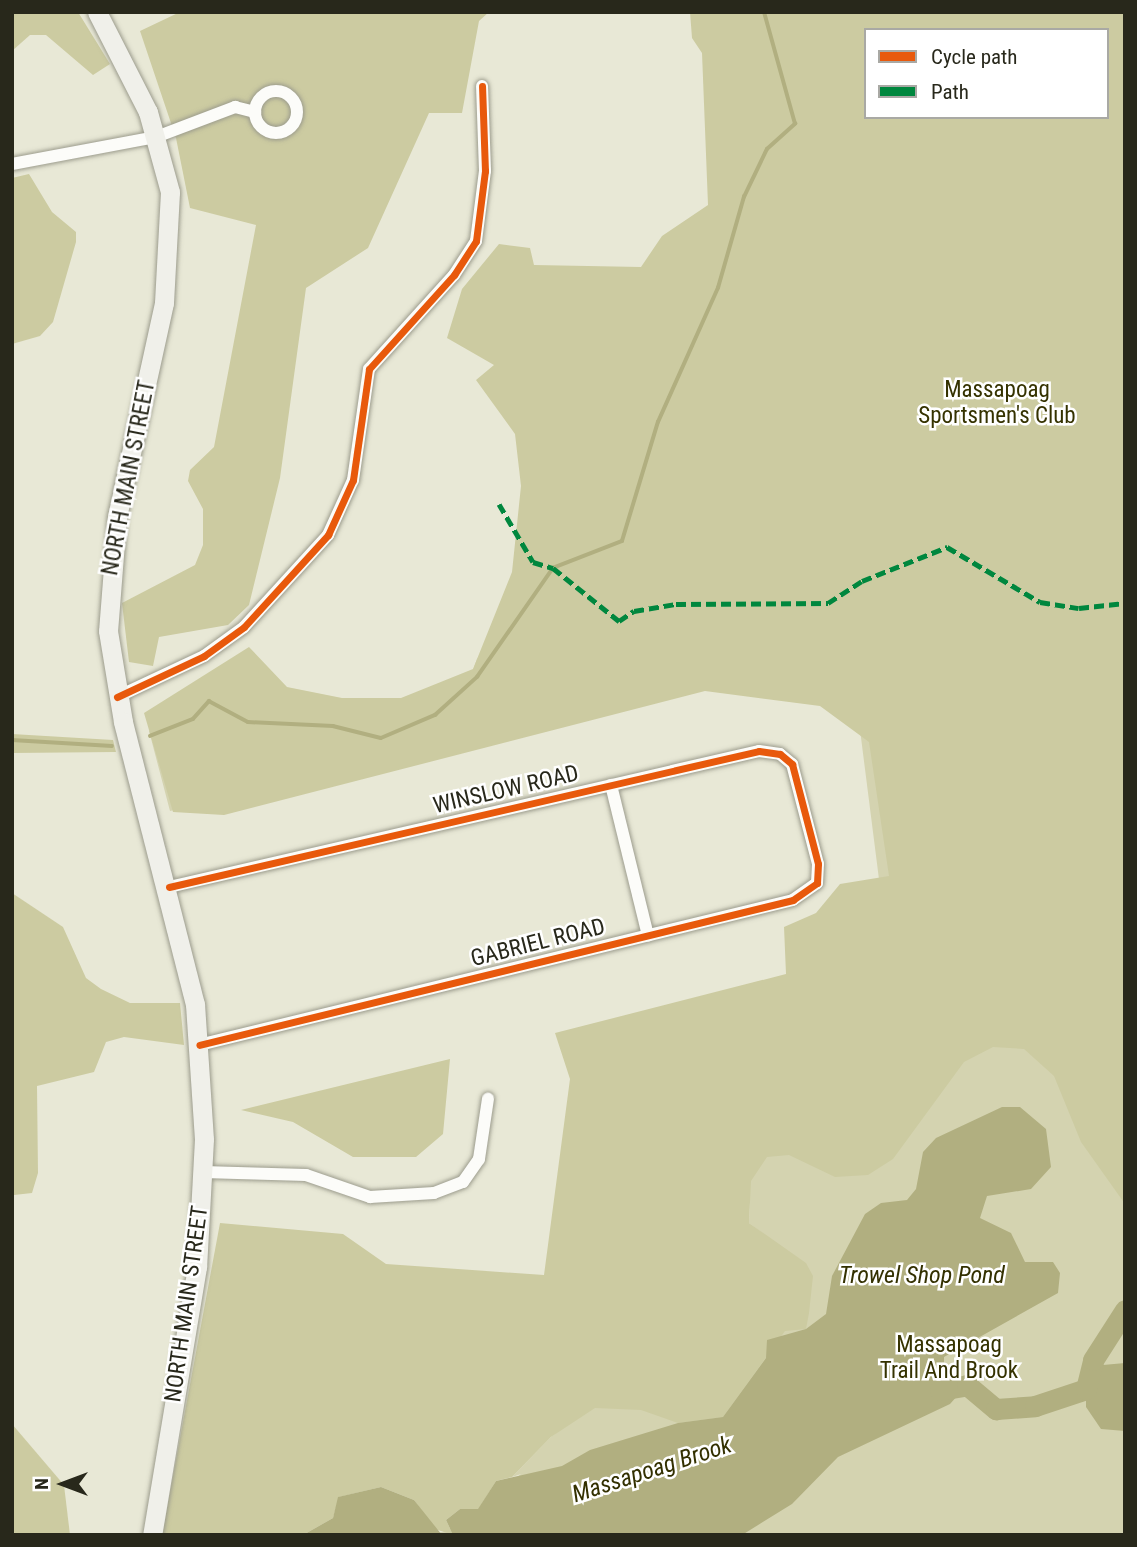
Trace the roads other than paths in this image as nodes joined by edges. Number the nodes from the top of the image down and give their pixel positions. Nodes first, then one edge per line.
1 (97, 12) edge
2 (482, 86) dead end
3 (255, 112) dead end
4 (156, 137) junction
5 (12, 164) edge
6 (117, 696) junction
7 (611, 785) junction
8 (807, 819) joint
9 (169, 887) junction
10 (648, 936) junction
11 (199, 1045) junction
12 (488, 1099) dead end
13 (203, 1172) junction
14 (152, 1535) edge

1 - 4 main road, NORTH MAIN STREET
2 - 6 street
3 - 4 street
4 - 5 street
4 - 6 main road, NORTH MAIN STREET
6 - 9 main road, NORTH MAIN STREET
7 - 8 street, WINSLOW ROAD
7 - 9 street, WINSLOW ROAD
7 - 10 street
8 - 10 street, GABRIEL ROAD
9 - 11 main road, NORTH MAIN STREET
10 - 11 street, GABRIEL ROAD
11 - 13 main road, NORTH MAIN STREET
12 - 13 street
13 - 14 main road, NORTH MAIN STREET

